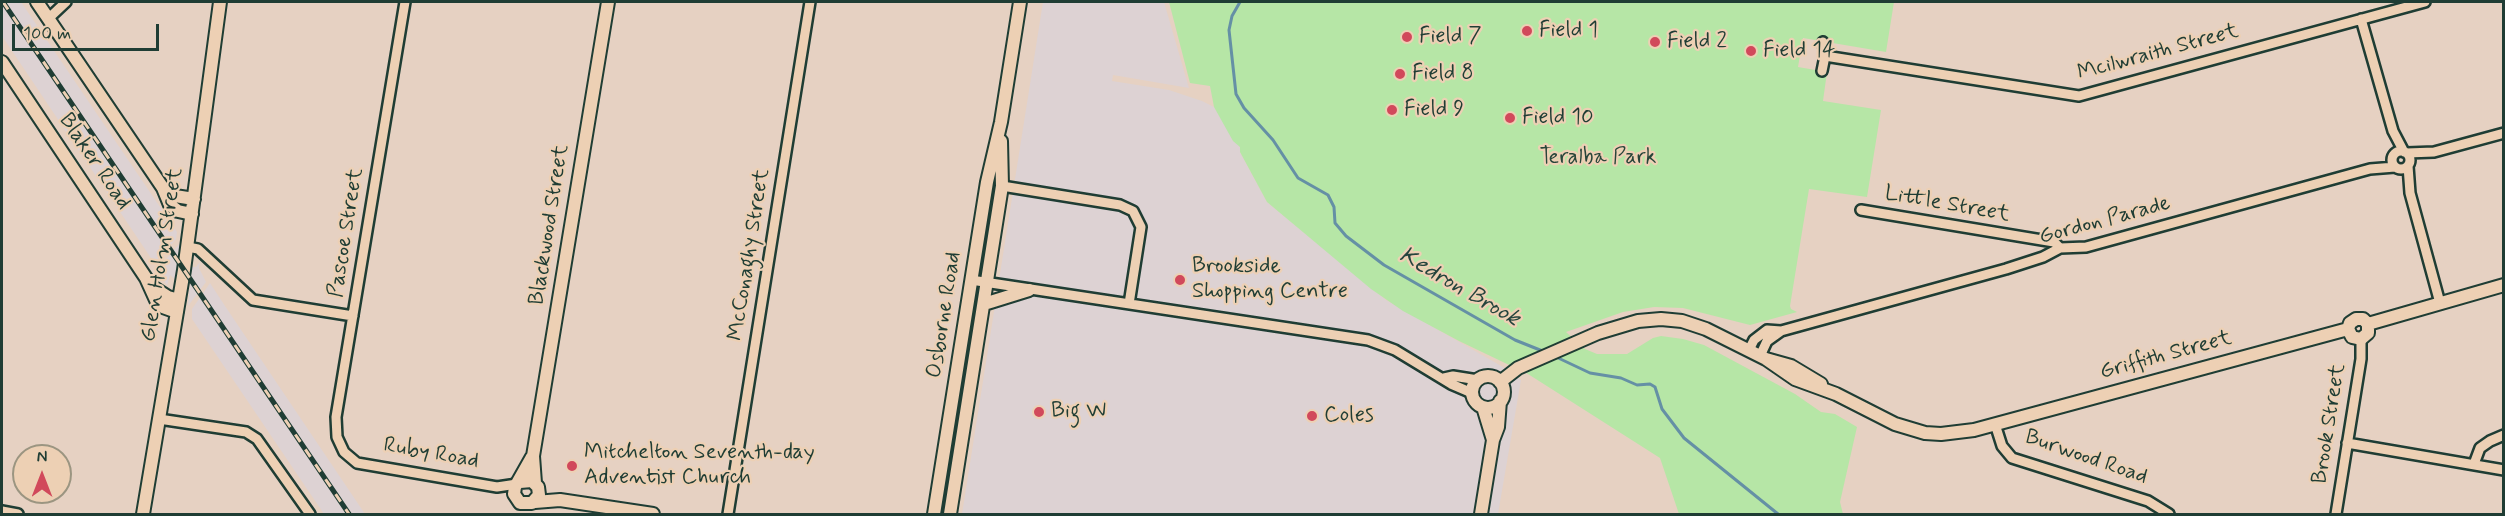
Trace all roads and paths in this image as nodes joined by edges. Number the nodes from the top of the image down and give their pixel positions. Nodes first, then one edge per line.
1 (66, 2) edge
2 (220, 2) edge
3 (405, 2) edge
4 (608, 2) edge
5 (810, 2) edge
6 (1020, 2) edge
7 (2425, 2) edge
8 (41, 3) edge
9 (49, 18) junction
10 (2361, 19) junction
11 (1823, 42) dead end
12 (1825, 56) junction
13 (2, 62) edge
14 (1822, 71) dead end
15 (1001, 122) junction
16 (2393, 131) junction
17 (2504, 133) edge
18 (2434, 152) junction
19 (2406, 153) junction
20 (2393, 156) junction
21 (2409, 165) junction
22 (2397, 168) junction
23 (2370, 169) junction
24 (1002, 186) junction
25 (163, 188) junction
26 (2410, 193) junction
27 (194, 199) junction
28 (1861, 210) dead end
29 (192, 214) junction
30 (188, 247) junction
31 (2060, 248) junction
32 (971, 280) junction
33 (987, 283) junction
34 (2504, 285) edge
35 (1029, 290) junction
36 (2440, 303) junction
37 (984, 304) junction
38 (1129, 304) junction
39 (178, 306) junction
40 (353, 316) junction
41 (2368, 324) junction
42 (2348, 329) junction
43 (1781, 331) junction
44 (2361, 339) junction
45 (1749, 350) junction
46 (1763, 357) junction
47 (1444, 378) junction
48 (1478, 380) junction
49 (1500, 382) junction
50 (1472, 393) junction
51 (1500, 401) junction
52 (1483, 407) junction
53 (159, 419) junction
54 (1995, 424) junction
55 (2504, 435) edge
56 (1493, 440) junction
57 (2348, 443) junction
58 (533, 456) junction
59 (357, 463) joint
60 (2474, 464) junction
61 (2504, 470) edge
62 (519, 483) junction
63 (537, 485) junction
64 (497, 487) junction
65 (516, 499) junction
66 (560, 500) junction
67 (532, 506) edge
68 (2, 512) edge
69 (18, 514) edge
70 (143, 514) edge
71 (310, 514) edge
72 (518, 514) edge
73 (653, 514) edge
74 (728, 514) edge
75 (934, 514) edge
76 (950, 514) edge
77 (1481, 514) edge
78 (2169, 514) edge
79 (2336, 514) edge

1 - 9 street
2 - 27 street, Glen Holm Street
3 - 40 street, Pascoe Street
4 - 58 street, Blackwood Street
5 - 74 street, McConaghy Street
6 - 15 street, Osborne Road
7 - 10 street, Mcilwraith Street
8 - 9 street
9 - 25 street
10 - 12 street, Mcilwraith Street
10 - 16 street
11 - 12 street
12 - 14 street
13 - 39 street, Blaker Road
15 - 24 street, Osborne Road
15 - 32 street, Osborne Road
16 - 19 street
16 - 20 street
17 - 18 street
18 - 19 street
18 - 21 street
19 - 20 street
19 - 21 street
20 - 22 street
20 - 23 street, Gordon Parade
21 - 22 street
21 - 26 street
22 - 23 street, Gordon Parade
22 - 26 street
23 - 31 street, Gordon Parade
24 - 33 street, Osborne Road
24 - 38 street
25 - 27 street
25 - 29 street
26 - 36 street
27 - 29 street, Glen Holm Street
28 - 31 street, Little Street
29 - 30 street, Glen Holm Street
30 - 39 street, Glen Holm Street
30 - 40 street
31 - 43 street, Gordon Parade
32 - 33 street
32 - 75 street, Osborne Road
33 - 35 street
33 - 37 street, Osborne Road
34 - 36 street
35 - 37 street
35 - 38 street
36 - 41 street
37 - 76 street, Osborne Road
38 - 47 street
39 - 53 street, Glen Holm Street
40 - 59 street, Pascoe Street
41 - 42 street
41 - 44 street
42 - 44 street
42 - 54 street, Griffith Street
43 - 45 street, Gordon Parade
43 - 46 street
44 - 57 street, Brook Street
45 - 46 street, Burwood Road
45 - 49 street, Burwood Road
46 - 54 street, Burwood Road
47 - 48 street
47 - 50 street
48 - 49 street
48 - 50 street
49 - 51 street
50 - 52 street
51 - 52 street
51 - 56 street
52 - 56 street
53 - 70 street, Glen Holm Street
53 - 71 street
54 - 78 street, Burwood Road
55 - 60 street
56 - 77 street
57 - 60 street
57 - 79 street, Brook Street
58 - 62 street, Blackwood Street
58 - 63 street, Blackwood Street
59 - 64 street, Ruby Road
60 - 61 street
62 - 63 street
62 - 64 street, Ruby Road
62 - 65 street
63 - 66 street
63 - 67 street
64 - 65 street, Ruby Road
65 - 67 street
65 - 72 street
66 - 67 street
66 - 73 street
68 - 69 street

